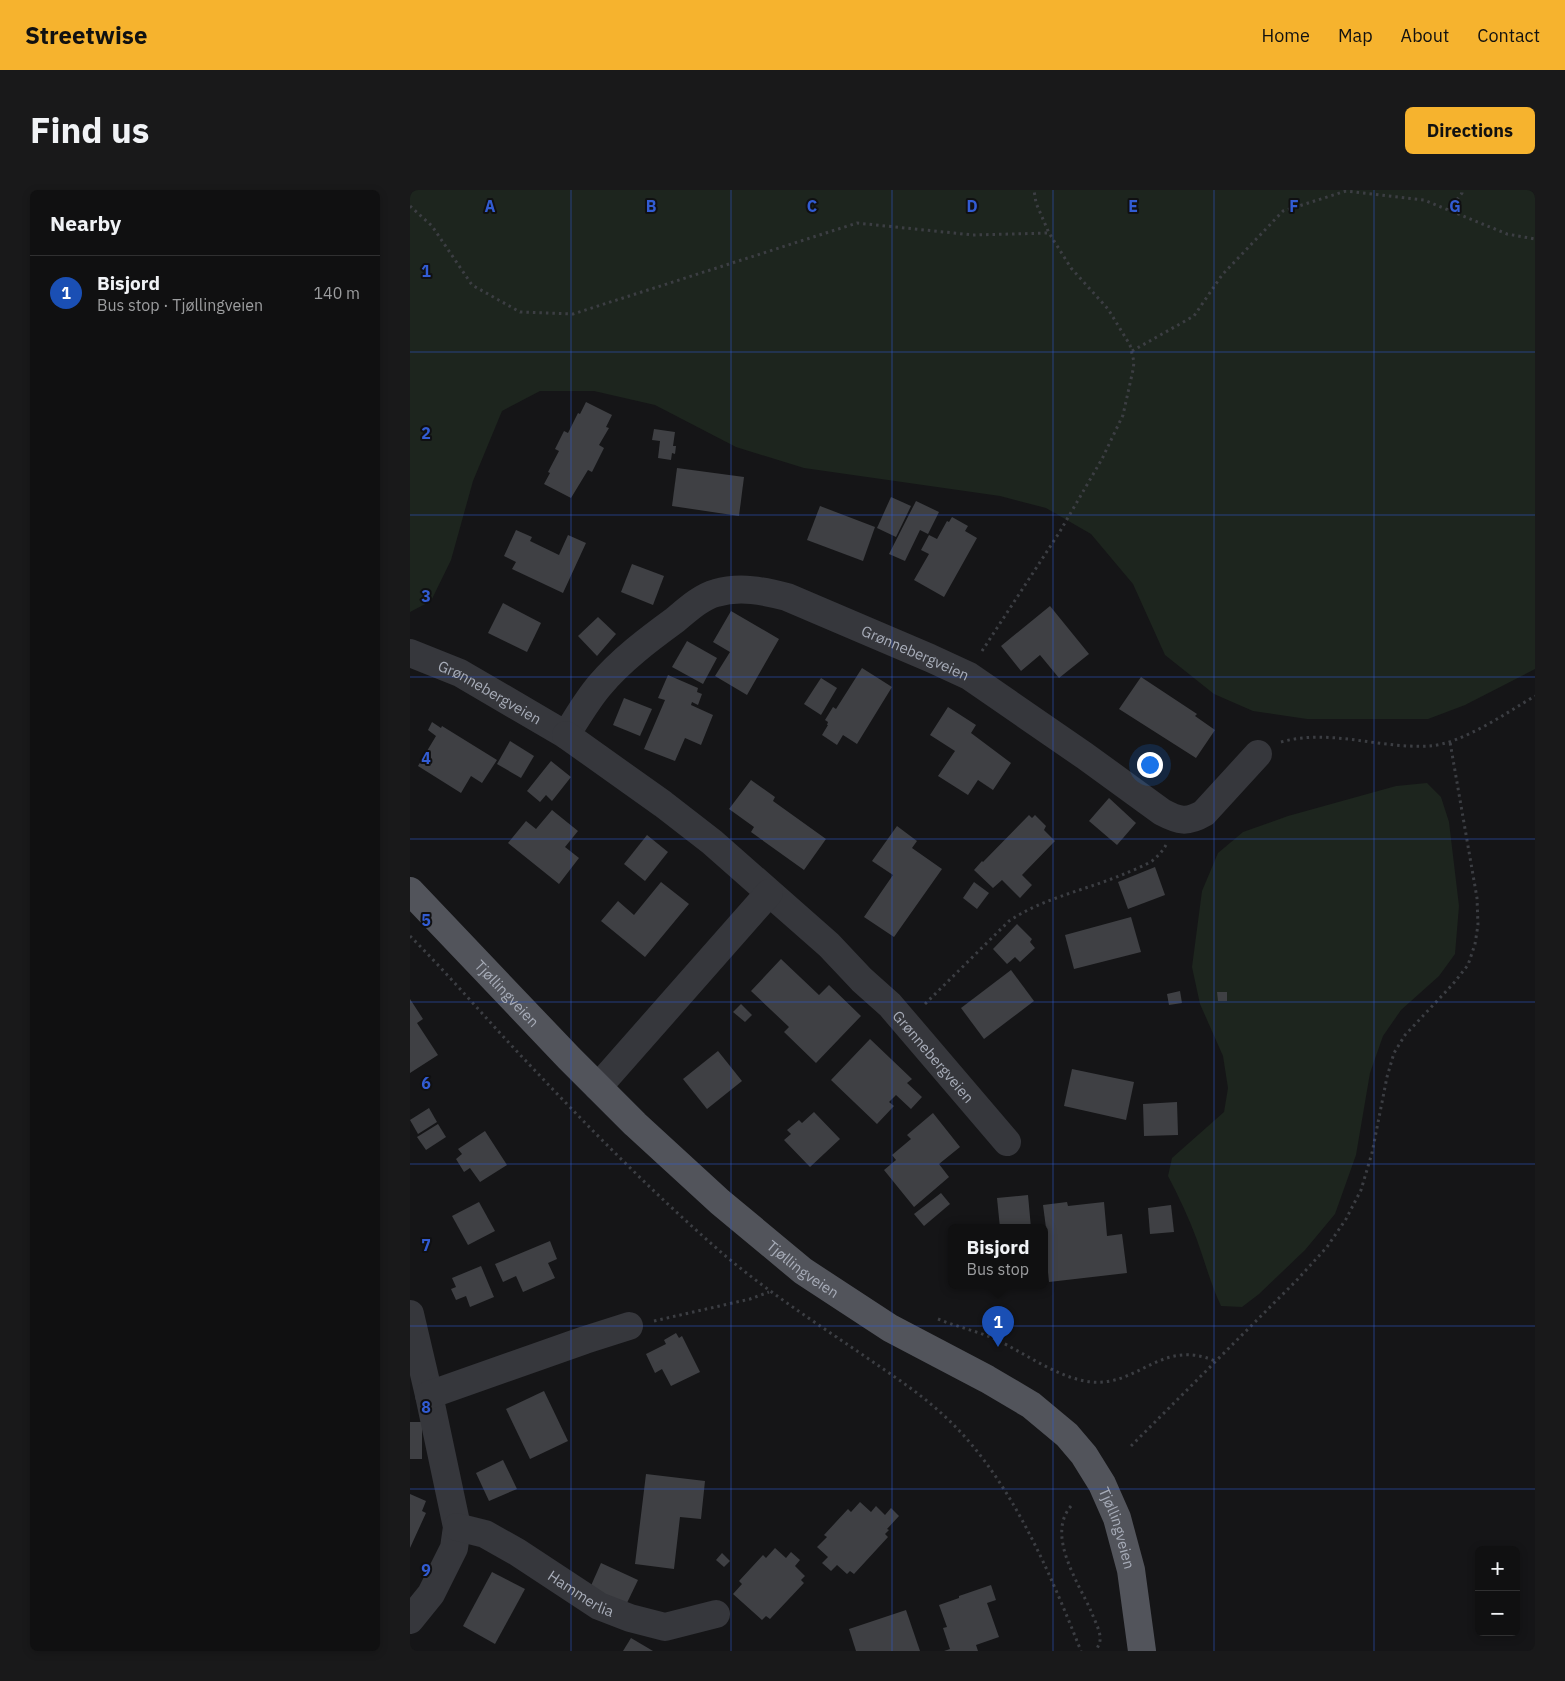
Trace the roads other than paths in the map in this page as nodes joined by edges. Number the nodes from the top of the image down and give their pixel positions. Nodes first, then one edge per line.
1 (410, 653) edge
2 (566, 736) junction
3 (1258, 754) road end
4 (410, 891) edge
5 (769, 893) junction
6 (598, 1087) junction
7 (1007, 1142) dead end
8 (410, 1314) edge
9 (629, 1326) road end
10 (429, 1395) junction
11 (457, 1527) junction
12 (716, 1614) dead end
13 (410, 1620) edge
14 (1142, 1651) edge

1 - 2 street, Grønnebergveien
2 - 3 street, Grønnebergveien
2 - 5 street, Grønnebergveien
4 - 6 main road, Tjøllingveien
5 - 6 street
5 - 7 street, Grønnebergveien
6 - 14 main road, Tjøllingveien
8 - 10 street
9 - 10 street
10 - 11 street
11 - 12 street, Hammerlia
11 - 13 street

